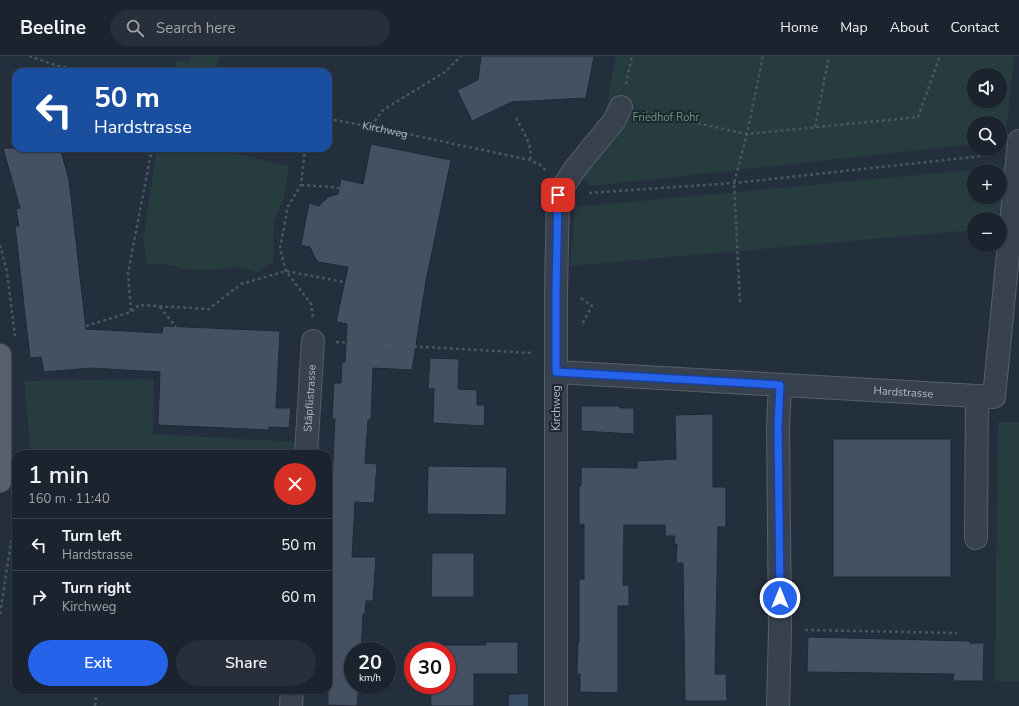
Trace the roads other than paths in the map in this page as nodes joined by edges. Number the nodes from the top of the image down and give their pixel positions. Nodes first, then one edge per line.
1 (621, 107) road end
2 (1018, 147) edge
3 (313, 341) road end
4 (0, 355) edge
5 (556, 363) junction
6 (780, 385) junction
7 (986, 396) junction
8 (306, 450) edge
9 (0, 481) edge
10 (976, 538) dead end
11 (292, 694) edge
12 (291, 706) edge
13 (556, 706) edge
14 (778, 706) edge

1 - 5 street, Kirchweg
2 - 7 street
3 - 8 street, Stäpflistrasse
4 - 9 main road
5 - 6 street, Hardstrasse
5 - 13 street, Kirchweg
6 - 7 street, Hardstrasse
6 - 14 street
7 - 10 street
11 - 12 street

